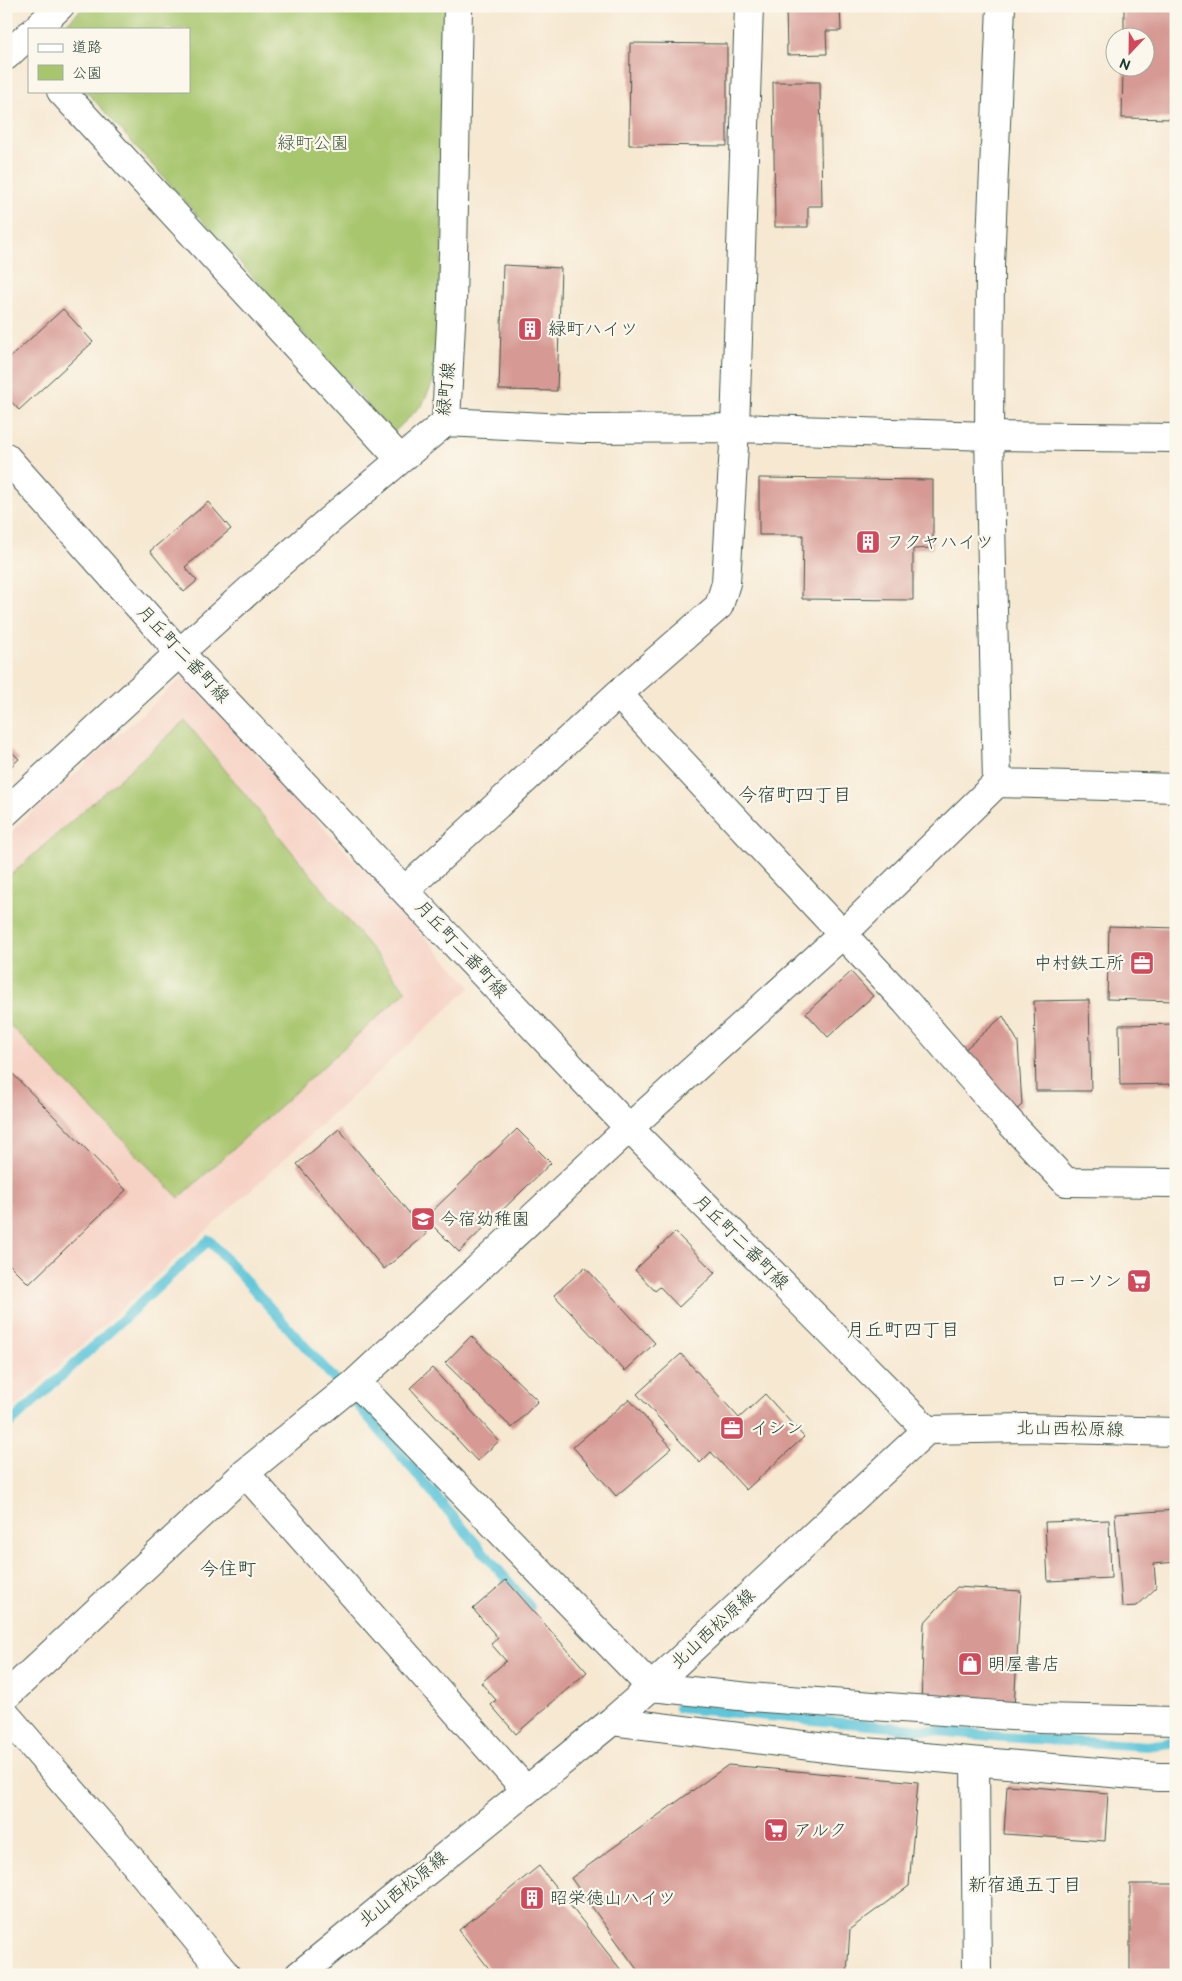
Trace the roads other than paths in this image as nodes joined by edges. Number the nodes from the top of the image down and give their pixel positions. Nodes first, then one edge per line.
1 (60, 6) edge
2 (458, 6) edge
3 (749, 6) edge
4 (1001, 6) edge
5 (39, 28) edge
6 (62, 92) edge
7 (446, 422) junction
8 (735, 428) junction
9 (989, 436) junction
10 (1176, 438) edge
11 (6, 457) edge
12 (400, 459) junction
13 (179, 652) junction
14 (618, 694) junction
15 (997, 783) junction
16 (1176, 788) edge
17 (6, 812) edge
18 (405, 890) junction
19 (843, 934) junction
20 (629, 1128) junction
21 (1176, 1183) edge
22 (355, 1383) junction
23 (927, 1430) junction
24 (1176, 1432) edge
25 (245, 1473) junction
26 (650, 1688) junction
27 (6, 1696) edge
28 (620, 1714) junction
29 (6, 1715) edge
30 (1176, 1721) edge
31 (975, 1762) junction
32 (1176, 1777) edge
33 (526, 1789) junction
34 (226, 1975) edge
35 (299, 1975) edge
36 (977, 1975) edge

1 - 5 street
2 - 7 street, 緑町線
3 - 8 street
4 - 9 street
6 - 12 street
7 - 8 street
7 - 12 street, 緑町線
8 - 9 street
8 - 14 street
9 - 10 street
9 - 15 street
11 - 13 street, 月丘町二番町線
12 - 13 street, 緑町線
13 - 17 street, 緑町線
13 - 18 street, 月丘町二番町線
14 - 18 street
14 - 19 street
15 - 16 street
15 - 19 street
18 - 20 street, 月丘町二番町線
19 - 20 street
19 - 21 street
20 - 22 street
20 - 23 street, 月丘町二番町線
22 - 25 street
22 - 26 street
23 - 24 street, 北山西松原線
23 - 26 street, 北山西松原線
25 - 27 street
25 - 33 street
26 - 28 street, 北山西松原線
26 - 30 street
28 - 31 street
28 - 33 street, 北山西松原線
29 - 34 street
31 - 32 street
31 - 36 street
33 - 35 street, 北山西松原線

